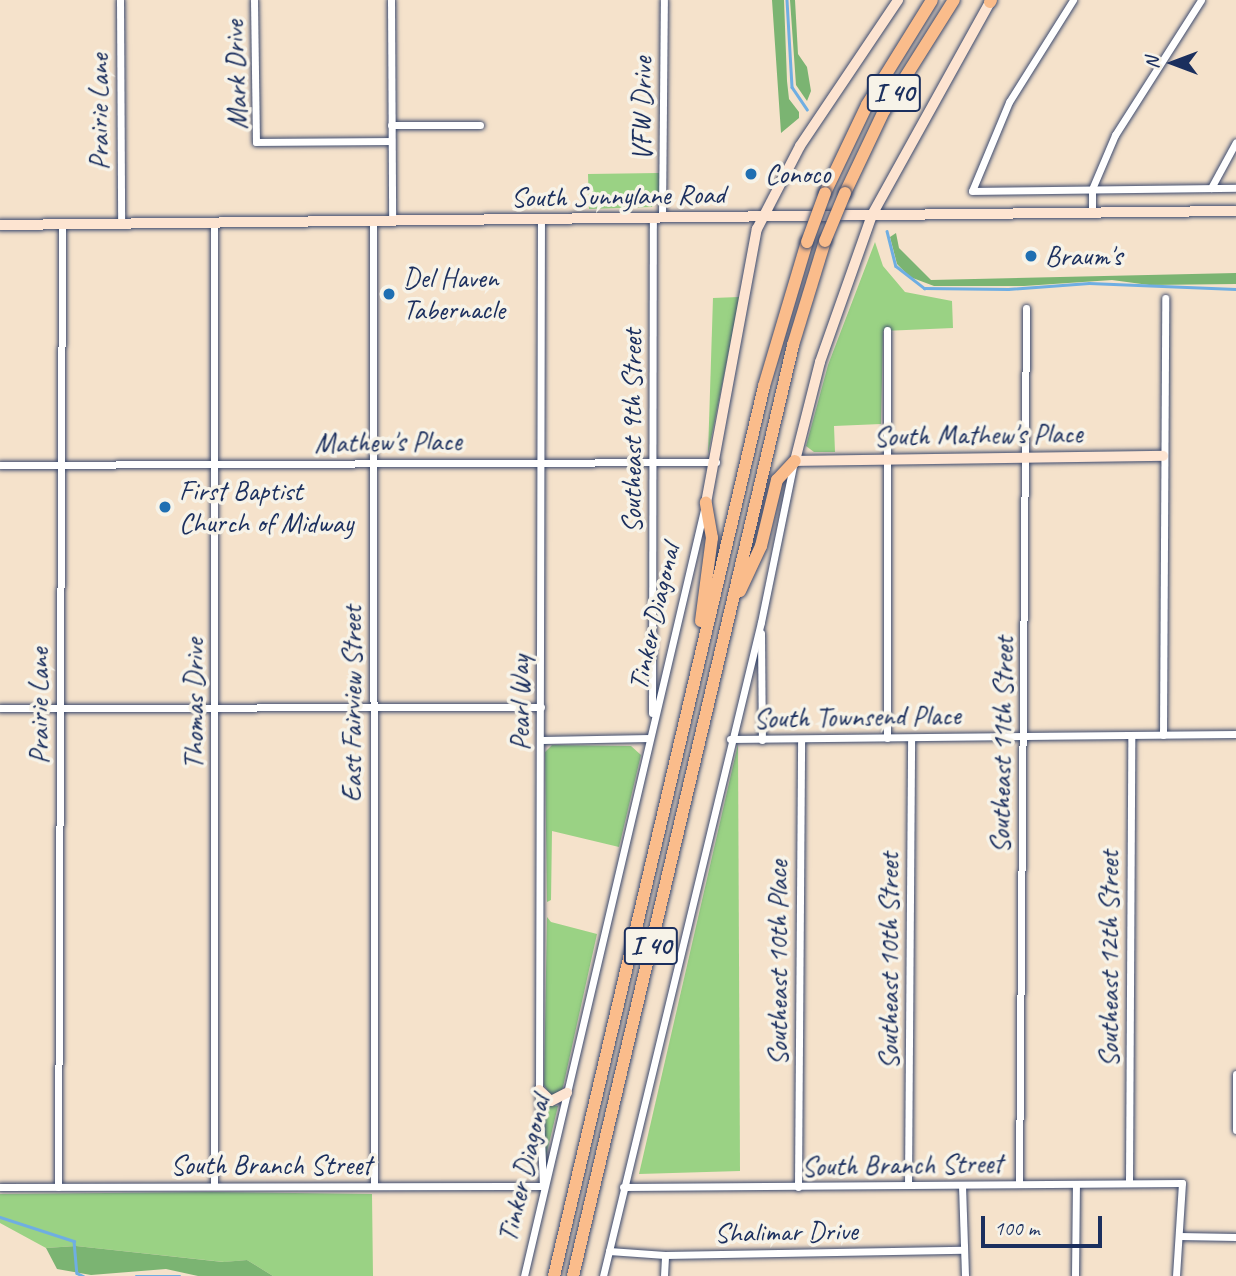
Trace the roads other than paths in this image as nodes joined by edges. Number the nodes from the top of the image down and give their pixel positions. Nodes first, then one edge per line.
1 (120, 0) edge
2 (254, 0) edge
3 (391, 0) edge
4 (664, 0) edge
5 (898, 0) edge
6 (932, 0) edge
7 (954, 0) edge
8 (1073, 0) edge
9 (1201, 0) edge
10 (991, 1) edge
11 (391, 125) junction
12 (480, 125) dead end
13 (391, 141) junction
14 (1236, 142) edge
15 (1211, 188) junction
16 (1236, 188) edge
17 (1092, 189) junction
18 (1236, 211) edge
19 (1092, 213) junction
20 (872, 215) junction
21 (763, 217) junction
22 (658, 218) junction
23 (541, 220) junction
24 (391, 221) junction
25 (373, 222) junction
26 (214, 224) junction
27 (0, 225) edge
28 (62, 225) junction
29 (121, 225) junction
30 (1165, 298) dead end
31 (1026, 308) dead end
32 (887, 330) dead end
33 (1163, 456) junction
34 (1025, 457) junction
35 (887, 458) junction
36 (653, 459) junction
37 (541, 461) junction
38 (795, 461) junction
39 (716, 462) junction
40 (373, 463) junction
41 (61, 464) junction
42 (217, 464) junction
43 (0, 465) edge
44 (706, 503) junction
45 (728, 617) junction
46 (761, 622) junction
47 (695, 681) junction
48 (215, 707) junction
49 (541, 707) junction
50 (0, 708) edge
51 (60, 708) junction
52 (373, 708) junction
53 (652, 727) junction
54 (1236, 734) edge
55 (1131, 736) junction
56 (1163, 736) junction
57 (1024, 737) junction
58 (650, 738) junction
59 (887, 738) junction
60 (911, 738) junction
61 (730, 739) junction
62 (801, 739) junction
63 (542, 740) junction
64 (762, 740) junction
65 (1236, 1074) edge
66 (539, 1090) junction
67 (567, 1093) junction
68 (1236, 1130) edge
69 (1129, 1183) junction
70 (1019, 1184) junction
71 (214, 1185) junction
72 (908, 1185) junction
73 (962, 1185) junction
74 (1076, 1185) junction
75 (374, 1186) junction
76 (543, 1186) junction
77 (0, 1187) edge
78 (623, 1187) junction
79 (797, 1187) junction
80 (58, 1188) junction
81 (1179, 1237) junction
82 (1236, 1237) edge
83 (964, 1250) junction
84 (609, 1251) junction
85 (664, 1255) junction
86 (524, 1276) edge
87 (554, 1276) edge
88 (573, 1276) edge
89 (603, 1276) edge
90 (664, 1276) edge
91 (965, 1276) edge
92 (1075, 1276) edge
93 (1176, 1276) edge

1 - 29 street, Prairie Lane
2 - 13 street, Mark Drive
3 - 11 street
4 - 22 street, VFW Drive
5 - 21 street, Tinker Diagonal
6 - 47 highway, Tinker Diagonal / I 40, bridge
7 - 45 highway, I 40, bridge
8 - 17 street
9 - 17 street
10 - 20 street
11 - 12 street
11 - 13 street
13 - 24 street
14 - 15 street
15 - 16 street
15 - 17 street
17 - 19 street
18 - 19 street, South Sunnylane Road
19 - 20 street, South Sunnylane Road
20 - 21 street, South Sunnylane Road
20 - 38 street
21 - 22 street, South Sunnylane Road
21 - 39 street, Tinker Diagonal
22 - 23 street, South Sunnylane Road
22 - 36 street, Southeast 9th Street
23 - 24 street, South Sunnylane Road
23 - 37 street, Pearl Way
24 - 25 street, South Sunnylane Road
25 - 26 street, South Sunnylane Road
25 - 40 street, East Fairview Street
26 - 29 street, South Sunnylane Road
26 - 42 street, Thomas Drive
27 - 28 street, South Sunnylane Road
28 - 29 street, South Sunnylane Road
28 - 41 street, Prairie Lane
30 - 33 street
31 - 34 street, Southeast 11th Street
32 - 35 street
33 - 34 street, South Mathew's Place
33 - 56 street
34 - 35 street, South Mathew's Place
34 - 57 street, Southeast 11th Street
35 - 38 street, South Mathew's Place
35 - 59 street
36 - 37 street, Mathew's Place
36 - 39 street, Mathew's Place
36 - 53 street, Southeast 9th Street
37 - 40 street, Mathew's Place
37 - 49 street, Pearl Way
38 - 45 highway
38 - 46 street
39 - 44 street, Tinker Diagonal
40 - 42 street, Mathew's Place
40 - 52 street, East Fairview Street
41 - 42 street, Mathew's Place
41 - 43 street
41 - 51 street, Prairie Lane
42 - 48 street, Thomas Drive
44 - 47 highway
44 - 53 street, Tinker Diagonal
45 - 88 highway, I 40
46 - 61 street
46 - 64 street
47 - 87 highway, Tinker Diagonal / I 40
48 - 51 street
48 - 52 street
48 - 71 street, Thomas Drive
49 - 52 street
49 - 63 street, Pearl Way
50 - 51 street
51 - 80 street, Prairie Lane
52 - 75 street, East Fairview Street
53 - 58 street, Tinker Diagonal
54 - 56 street, South Townsend Place
55 - 56 street, South Townsend Place
55 - 57 street, South Townsend Place
55 - 69 street, Southeast 12th Street
57 - 60 street, South Townsend Place
57 - 70 street, Southeast 11th Street
58 - 63 street
58 - 67 street, Tinker Diagonal
59 - 60 street, South Townsend Place
59 - 62 street, South Townsend Place
60 - 72 street, Southeast 10th Street
61 - 64 street, South Townsend Place
61 - 78 street
62 - 64 street, South Townsend Place
62 - 79 street, Southeast 10th Place
63 - 66 street, Pearl Way
65 - 68 street
66 - 67 street
66 - 76 street, Pearl Way
67 - 76 street, Tinker Diagonal
69 - 74 street, South Branch Street
69 - 81 street, South Branch Street
70 - 73 street, South Branch Street
70 - 74 street, South Branch Street
71 - 75 street, South Branch Street
71 - 80 street, South Branch Street
72 - 73 street, South Branch Street
72 - 79 street, South Branch Street
73 - 83 street
74 - 92 street
75 - 76 street, South Branch Street
76 - 86 street, Tinker Diagonal
77 - 80 street, South Branch Street
78 - 79 street, South Branch Street
78 - 84 street
81 - 82 street
81 - 93 street
83 - 85 street, Shalimar Drive
83 - 91 street
84 - 85 street, Shalimar Drive
84 - 89 street
85 - 90 street

